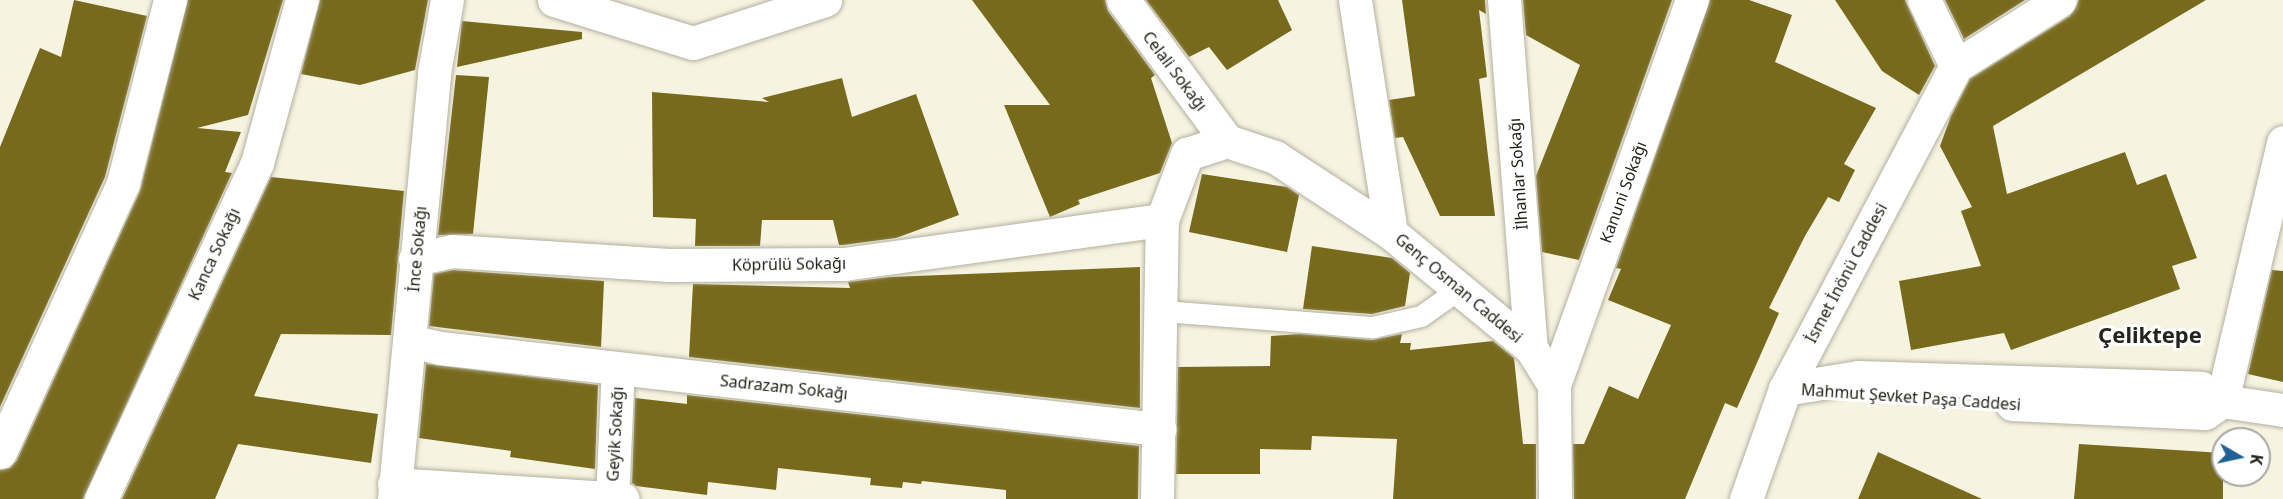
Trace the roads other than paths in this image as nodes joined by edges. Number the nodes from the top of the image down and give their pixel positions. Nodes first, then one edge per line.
1 (170, 0) edge
2 (302, 0) edge
3 (447, 0) edge
4 (554, 0) edge
5 (825, 0) edge
6 (1123, 0) edge
7 (1354, 0) edge
8 (1504, 0) edge
9 (1692, 0) edge
10 (1924, 0) edge
11 (2060, 0) edge
12 (1956, 66) junction
13 (1227, 141) junction
14 (2283, 142) edge
15 (1162, 220) junction
16 (1391, 233) junction
17 (415, 259) junction
18 (1459, 289) junction
19 (1163, 311) junction
20 (410, 341) junction
21 (1531, 348) junction
22 (618, 369) junction
23 (1554, 385) junction
24 (1785, 389) junction
25 (2222, 401) junction
26 (2283, 410) edge
27 (1159, 429) junction
28 (0, 452) edge
29 (394, 491) edge
30 (1742, 494) edge
31 (101, 499) edge
32 (616, 499) edge
33 (1157, 499) edge
34 (1555, 499) edge

1 - 28 street
2 - 31 street, Kanca Sokağı
3 - 17 street, İnce Sokağı
4 - 5 street
6 - 13 street, Celali Sokağı
7 - 16 street, Genç Osman Caddesi
8 - 21 street, İlhanlar Sokağı
9 - 23 street, Kanuni Sokağı
10 - 12 street
11 - 12 street
12 - 24 street, İsmet İnönü Caddesi
13 - 15 street
13 - 16 street
14 - 25 street
15 - 17 street, Köprülü Sokağı
15 - 19 street
16 - 18 street, Genç Osman Caddesi
17 - 20 street, İnce Sokağı
18 - 19 lane
18 - 21 street, Genç Osman Caddesi
19 - 27 street
20 - 22 street, Sadrazam Sokağı
20 - 29 street, İnce Sokağı
21 - 23 street, Genç Osman Caddesi
22 - 27 street, Sadrazam Sokağı
22 - 32 street, Geyik Sokağı
23 - 34 street
24 - 25 street, Mahmut Şevket Paşa Caddesi
24 - 30 street, İsmet İnönü Caddesi
25 - 26 street, Mahmut Şevket Paşa Caddesi
27 - 33 street
29 - 32 street

